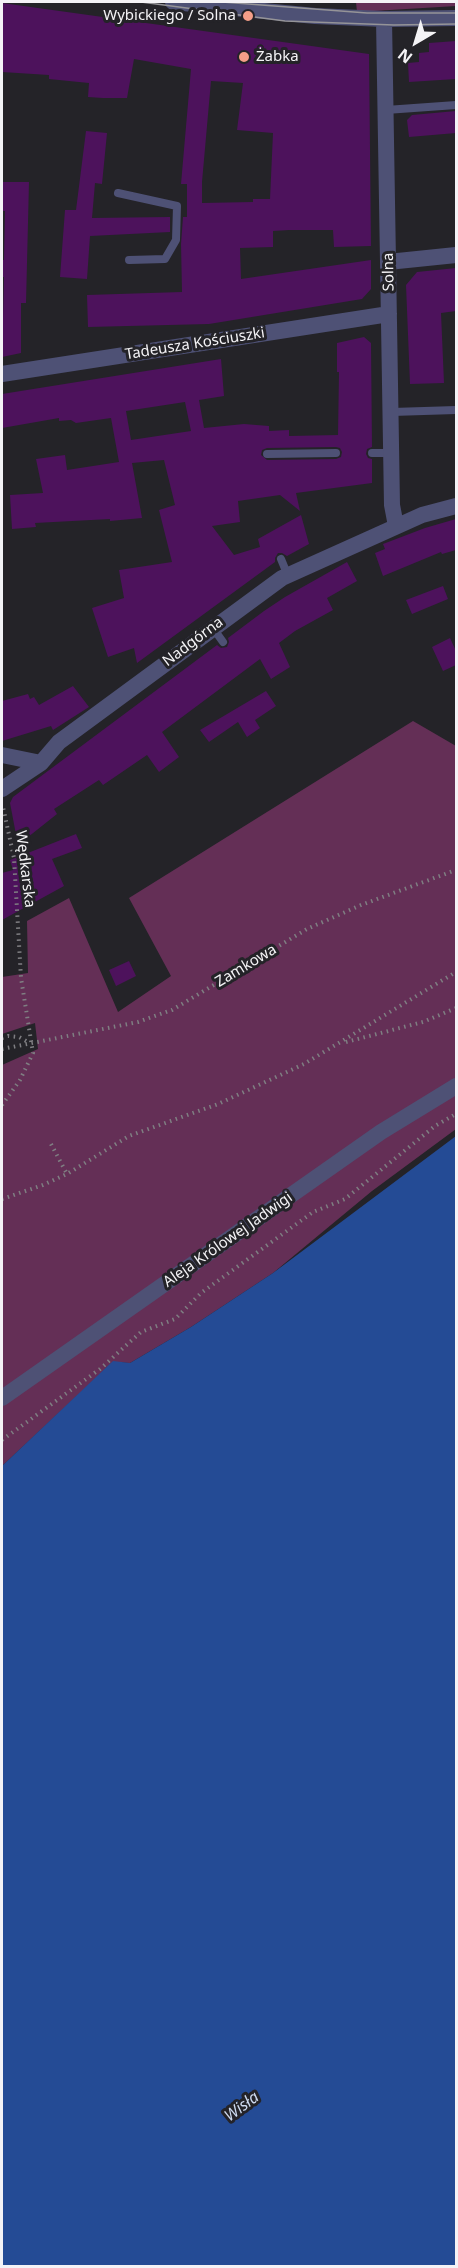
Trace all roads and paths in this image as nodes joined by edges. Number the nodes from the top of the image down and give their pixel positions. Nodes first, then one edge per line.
1 (173, 2) edge
2 (456, 18) edge
3 (384, 19) junction
4 (456, 105) edge
5 (386, 110) junction
6 (118, 193) dead end
7 (456, 255) edge
8 (129, 260) dead end
9 (388, 262) junction
10 (389, 314) junction
11 (2, 374) edge
12 (456, 410) edge
13 (392, 412) junction
14 (336, 453) dead end
15 (372, 453) dead end
16 (392, 453) junction
17 (267, 454) dead end
18 (456, 506) edge
19 (396, 526) junction
20 (281, 559) dead end
21 (288, 576) junction
22 (213, 628) junction
23 (223, 642) dead end
24 (2, 755) edge
25 (43, 766) junction
26 (2, 789) edge
27 (3, 807) edge
28 (456, 870) edge
29 (456, 972) edge
30 (456, 1008) edge
31 (2, 1038) edge
32 (30, 1043) junction
33 (340, 1043) junction
34 (2, 1049) edge
35 (456, 1086) edge
36 (2, 1105) edge
37 (456, 1114) edge
38 (51, 1144) dead end
39 (67, 1174) junction
40 (2, 1198) edge
41 (2, 1398) edge
42 (2, 1440) edge

1 - 3 street
2 - 3 street
3 - 5 street, Solna
4 - 5 lane
5 - 9 street, Solna
6 - 8 lane
7 - 9 street
9 - 10 street, Solna
10 - 11 street, Tadeusza Kościuszki
10 - 13 street, Solna
12 - 13 lane
13 - 16 street, Solna
14 - 17 lane
15 - 16 lane
16 - 19 street, Solna
18 - 19 street
19 - 21 street, Nadgórna
20 - 21 lane
21 - 22 street, Nadgórna
22 - 23 lane
22 - 25 street, Nadgórna
24 - 25 street
25 - 26 street, Nadgórna
27 - 32 path, Wędkarska
28 - 32 path, Zamkowa
29 - 33 path
30 - 33 path
31 - 32 path
32 - 34 path, Zamkowa
32 - 36 path, Wędkarska
33 - 39 path
35 - 41 street, Aleja Królowej Jadwigi
37 - 42 path
38 - 39 path
39 - 40 path

